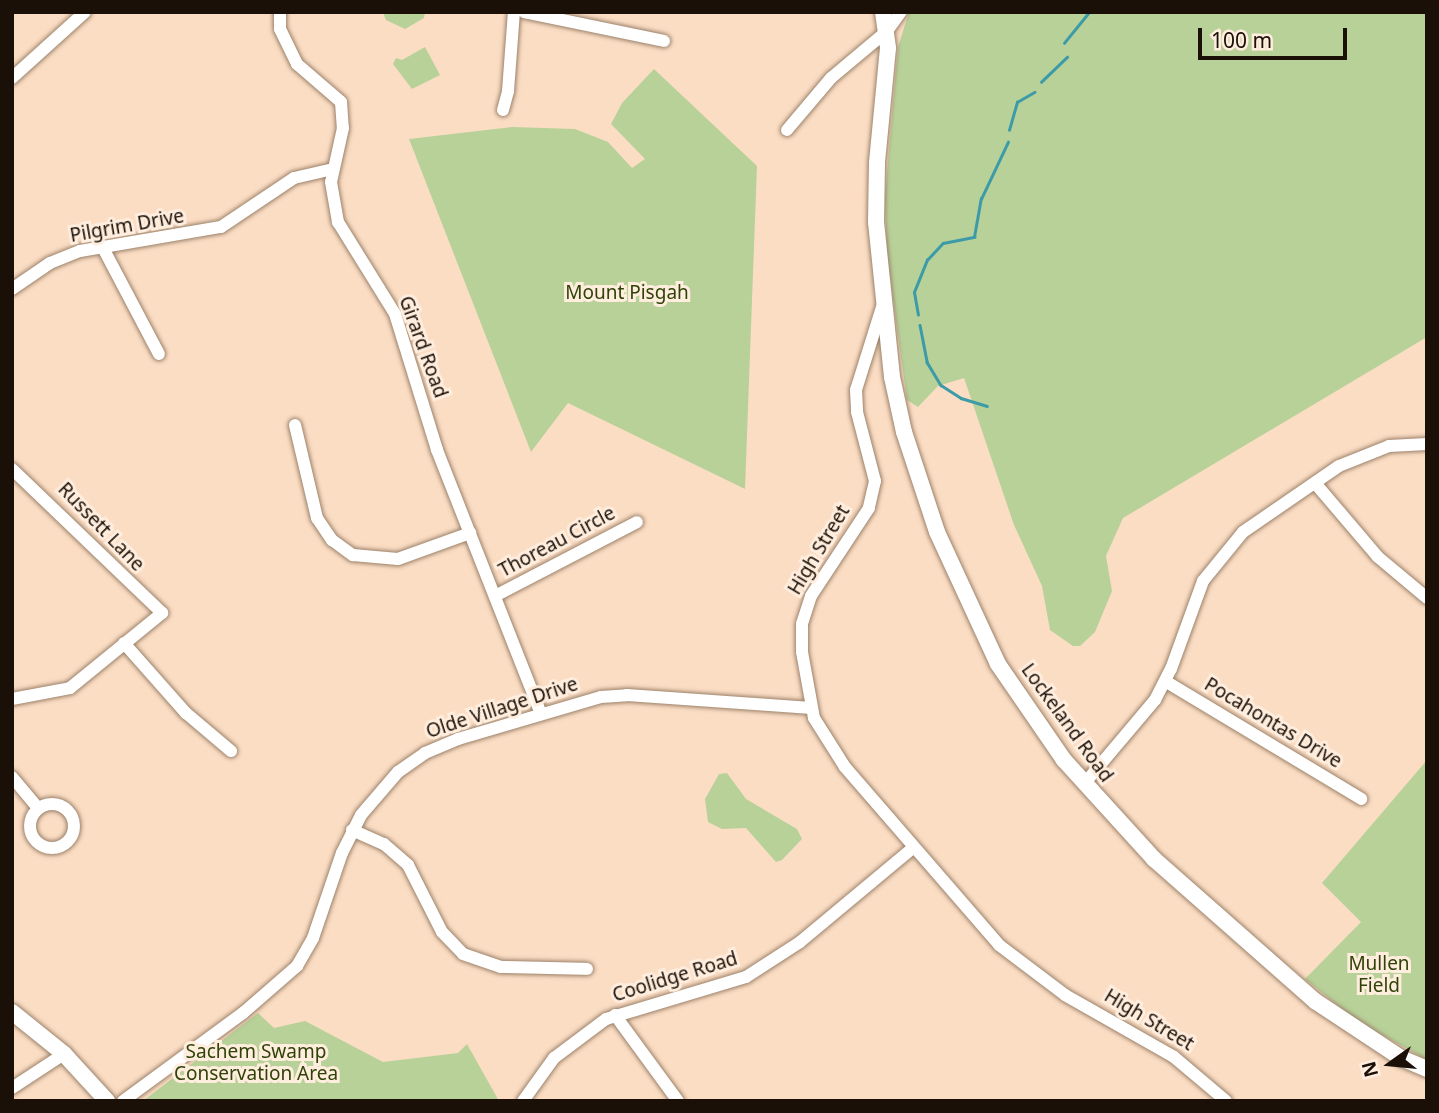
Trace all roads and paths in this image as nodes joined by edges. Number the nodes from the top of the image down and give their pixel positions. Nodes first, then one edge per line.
1 (85, 12) edge
2 (280, 12) edge
3 (514, 12) edge
4 (524, 12) edge
5 (883, 12) edge
6 (901, 12) edge
7 (887, 31) junction
8 (664, 41) dead end
9 (12, 78) edge
10 (503, 110) dead end
11 (787, 130) dead end
12 (332, 169) junction
13 (102, 246) junction
14 (12, 289) edge
15 (883, 307) junction
16 (159, 354) dead end
17 (295, 425) dead end
18 (1427, 444) edge
19 (12, 469) edge
20 (1315, 483) junction
21 (637, 522) dead end
22 (470, 533) junction
23 (495, 596) junction
24 (1427, 598) edge
25 (124, 643) junction
26 (1165, 681) junction
27 (12, 699) edge
28 (812, 708) junction
29 (541, 714) junction
30 (231, 751) dead end
31 (12, 777) edge
32 (1084, 784) junction
33 (1361, 799) dead end
34 (37, 807) dead end
35 (352, 830) junction
36 (914, 847) junction
37 (587, 969) dead end
38 (12, 1012) edge
39 (615, 1015) junction
40 (64, 1054) junction
41 (1427, 1069) edge
42 (12, 1088) edge
43 (107, 1101) edge
44 (123, 1101) edge
45 (523, 1101) edge
46 (678, 1101) edge
47 (1226, 1101) edge

1 - 9 street
2 - 12 street, Girard Road
3 - 10 street
4 - 8 street
5 - 7 main road, High Street
6 - 7 street
7 - 11 street
7 - 15 main road, High Street
12 - 13 street, Pilgrim Drive
12 - 22 street, Girard Road
13 - 14 street, Pilgrim Drive
13 - 16 street
15 - 28 street, High Street
15 - 32 main road, Lockeland Road
17 - 22 street
18 - 20 street
19 - 25 street, Russett Lane
20 - 24 street
20 - 26 street
21 - 23 street, Thoreau Circle
22 - 23 street, Girard Road
23 - 29 street, Girard Road
25 - 27 street
25 - 30 street
26 - 32 street
26 - 33 street, Pocahontas Drive
28 - 29 street, Olde Village Drive
28 - 36 street, High Street
29 - 35 street, Olde Village Drive
31 - 34 street
32 - 41 main road, Lockeland Road
35 - 37 street
35 - 44 street, Olde Village Drive
36 - 39 street, Coolidge Road
36 - 47 street, High Street
38 - 40 main road
39 - 45 street, Coolidge Road
39 - 46 street
40 - 42 street
40 - 43 main road

